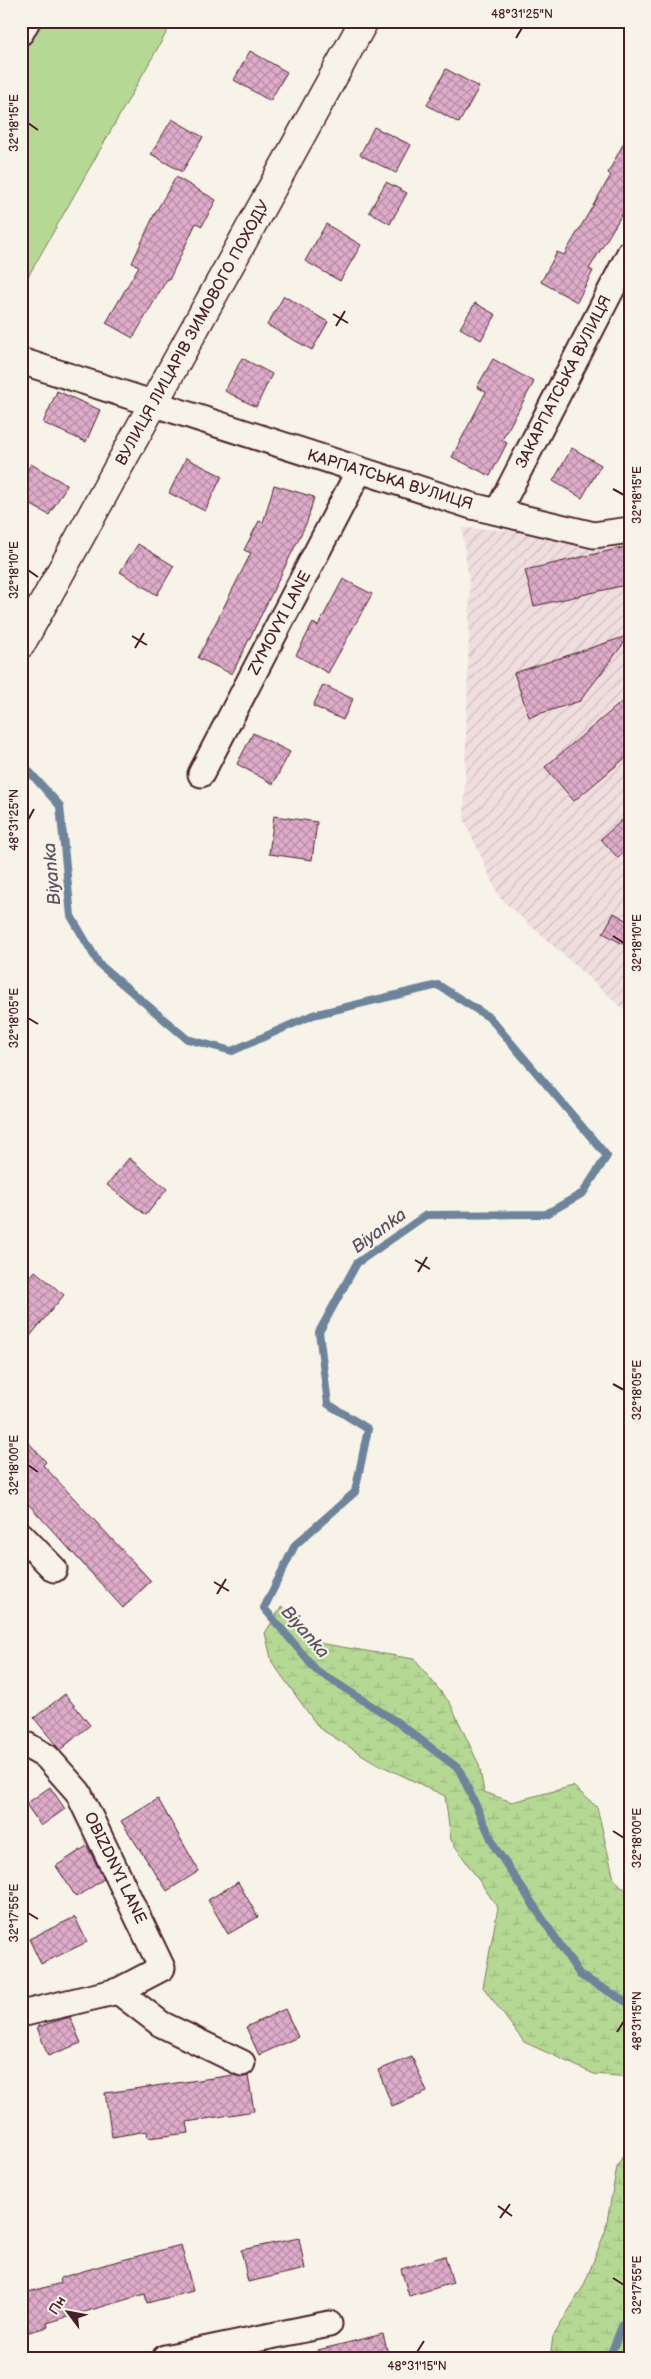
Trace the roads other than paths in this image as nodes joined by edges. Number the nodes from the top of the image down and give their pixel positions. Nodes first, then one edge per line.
1 (27, 21) edge
2 (364, 21) edge
3 (21, 32) edge
4 (630, 253) edge
5 (21, 361) edge
6 (154, 404) junction
7 (359, 471) junction
8 (498, 511) junction
9 (630, 530) edge
10 (21, 644) edge
11 (200, 774) dead end
12 (21, 1535) edge
13 (54, 1569) dead end
14 (21, 1742) edge
15 (118, 1991) junction
16 (21, 2014) edge
17 (242, 2063) dead end
18 (329, 2324) dead end
19 (165, 2358) edge

1 - 3 street
2 - 6 street, ВУЛИЦЯ ЛИЦАРІВ ЗИМОВОГО ПОХОДУ
4 - 8 street, ЗАКАРПАТСЬКА ВУЛИЦЯ
5 - 6 street, КАРПАТСЬКА ВУЛИЦЯ
6 - 7 street, КАРПАТСЬКА ВУЛИЦЯ
6 - 10 street, ВУЛИЦЯ ЛИЦАРІВ ЗИМОВОГО ПОХОДУ
7 - 8 street, КАРПАТСЬКА ВУЛИЦЯ
7 - 11 street, ZYMOVYI LANE
8 - 9 street, КАРПАТСЬКА ВУЛИЦЯ
12 - 13 street
14 - 15 street, OBIZDNYI LANE
15 - 16 street, OBIZDNYI LANE
15 - 17 street
18 - 19 street

